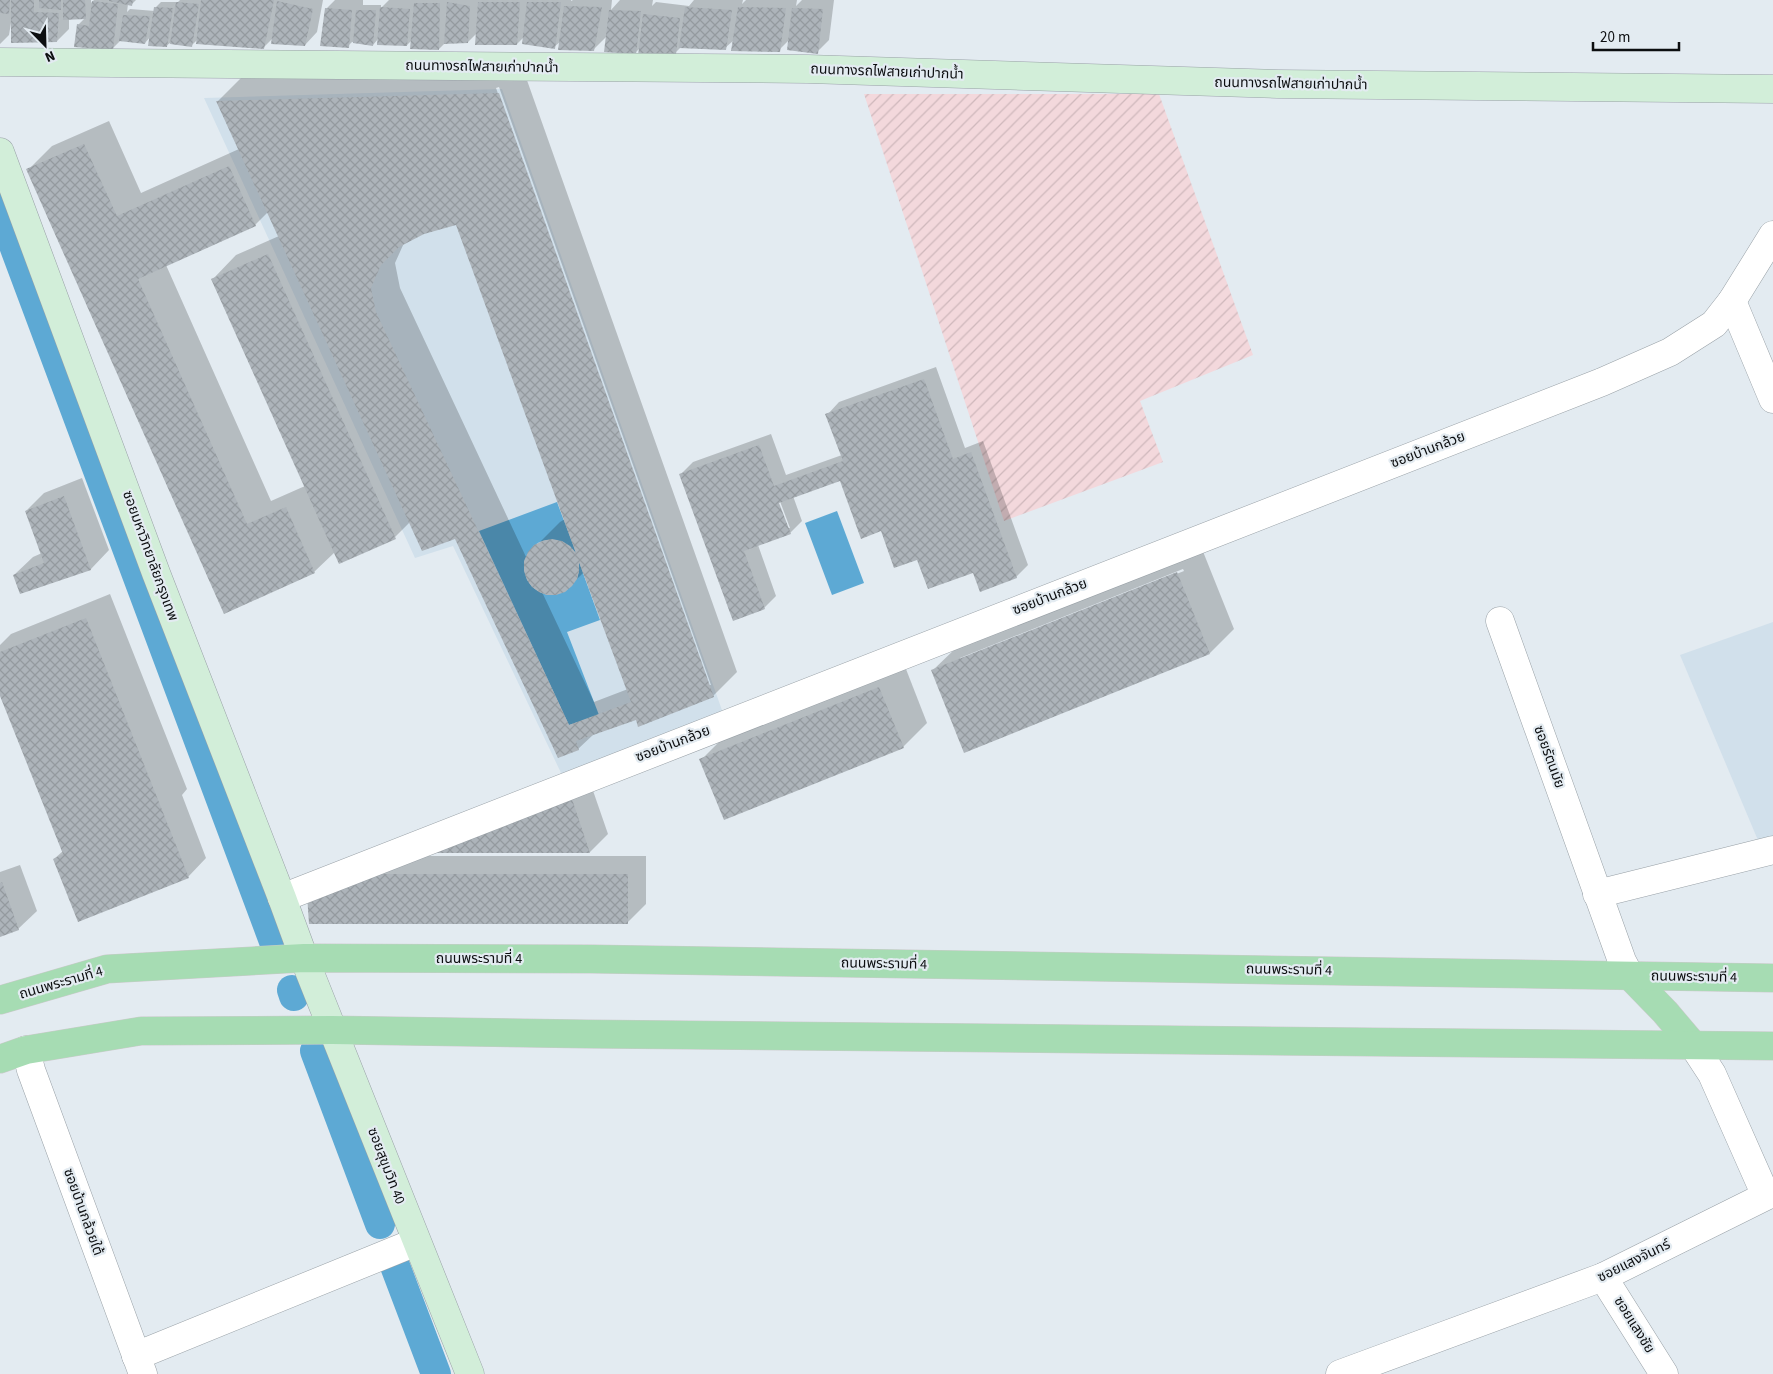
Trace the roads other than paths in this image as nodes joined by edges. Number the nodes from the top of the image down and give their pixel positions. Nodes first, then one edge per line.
1 (0, 62) edge
2 (1773, 89) edge
3 (0, 152) edge
4 (1773, 235) edge
5 (1732, 301) junction
6 (1773, 399) edge
7 (1500, 621) dead end
8 (1773, 850) edge
9 (1597, 894) junction
10 (282, 898) junction
11 (304, 958) junction
12 (1630, 976) junction
13 (1773, 978) edge
14 (0, 1000) edge
15 (332, 1030) junction
16 (1693, 1045) junction
17 (1773, 1046) edge
18 (26, 1050) junction
19 (0, 1059) edge
20 (416, 1242) junction
21 (1603, 1277) junction
22 (140, 1365) edge
23 (470, 1374) edge
24 (1340, 1374) edge
25 (1664, 1374) edge

1 - 2 street, ถนนทางรถไฟสายเก่าปากน้ำ
3 - 10 street, ซอยมหาวิทยาลัยกรุงเทพ
4 - 5 street, ซอยบ้านกล้วย
5 - 6 street
5 - 10 street, ซอยบ้านกล้วย
7 - 9 street, ซอยรัตนมัย
8 - 9 street
9 - 12 street, ซอยรัตนมัย
10 - 11 street, ซอยมหาวิทยาลัยกรุงเทพ
11 - 12 main road, ถนนพระรามที่ 4
11 - 14 main road, ถนนพระรามที่ 4
11 - 15 street, ซอยสุขุมวิท 40
12 - 13 main road, ถนนพระรามที่ 4
12 - 16 main road
15 - 16 main road
15 - 18 main road
15 - 20 street, ซอยสุขุมวิท 40
16 - 17 main road
16 - 21 street, ซอยแสงจันทร์
18 - 19 main road
18 - 22 street, ซอยบ้านกล้วยใต้
20 - 22 street
20 - 23 street, ซอยสุขุมวิท 40
21 - 24 street, ซอยแสงจันทร์
21 - 25 street, ซอยแสงชัย

